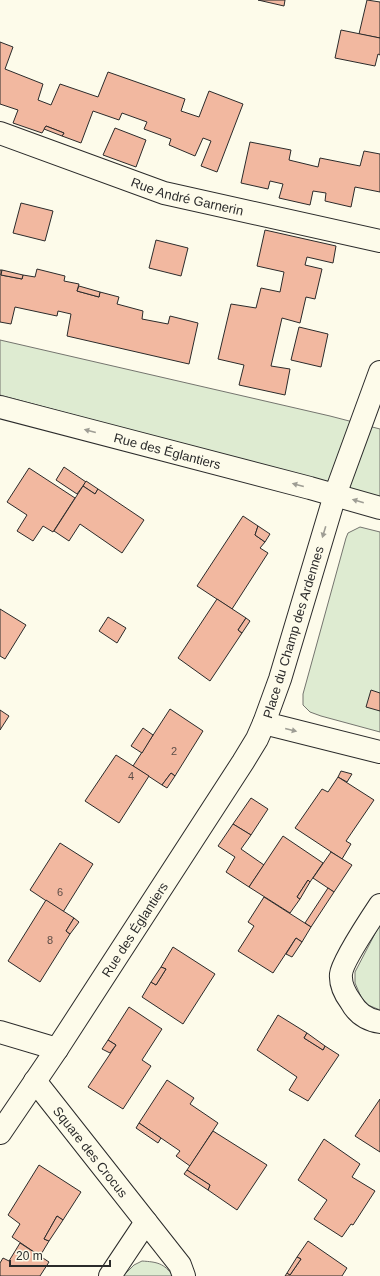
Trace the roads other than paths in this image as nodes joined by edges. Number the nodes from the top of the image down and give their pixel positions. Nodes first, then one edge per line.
1 (0, 133) edge
2 (380, 241) edge
3 (380, 372) edge
4 (0, 407) edge
5 (335, 495) junction
6 (380, 508) edge
7 (264, 722) junction
8 (380, 752) edge
9 (380, 905) edge
10 (380, 1022) edge
11 (0, 1032) edge
12 (57, 1048) junction
13 (35, 1081) junction
14 (0, 1133) edge
15 (146, 1222) junction
16 (110, 1276) edge
17 (184, 1276) edge

1 - 2 street, Rue André Garnerin
3 - 5 street, Place du Champ des Ardennes
5 -> 4 street, Rue des Églantiers
6 -> 5 street
5 -> 7 street, Place du Champ des Ardennes
7 -> 8 street, Place du Champ des Ardennes
7 - 12 street, Rue des Églantiers
9 - 10 street
11 - 12 street
12 - 13 street, Rue des Églantiers
13 - 14 street, Rue des Églantiers
13 - 15 street, Square des Crocus
15 - 16 street
15 - 17 street, Square des Crocus

